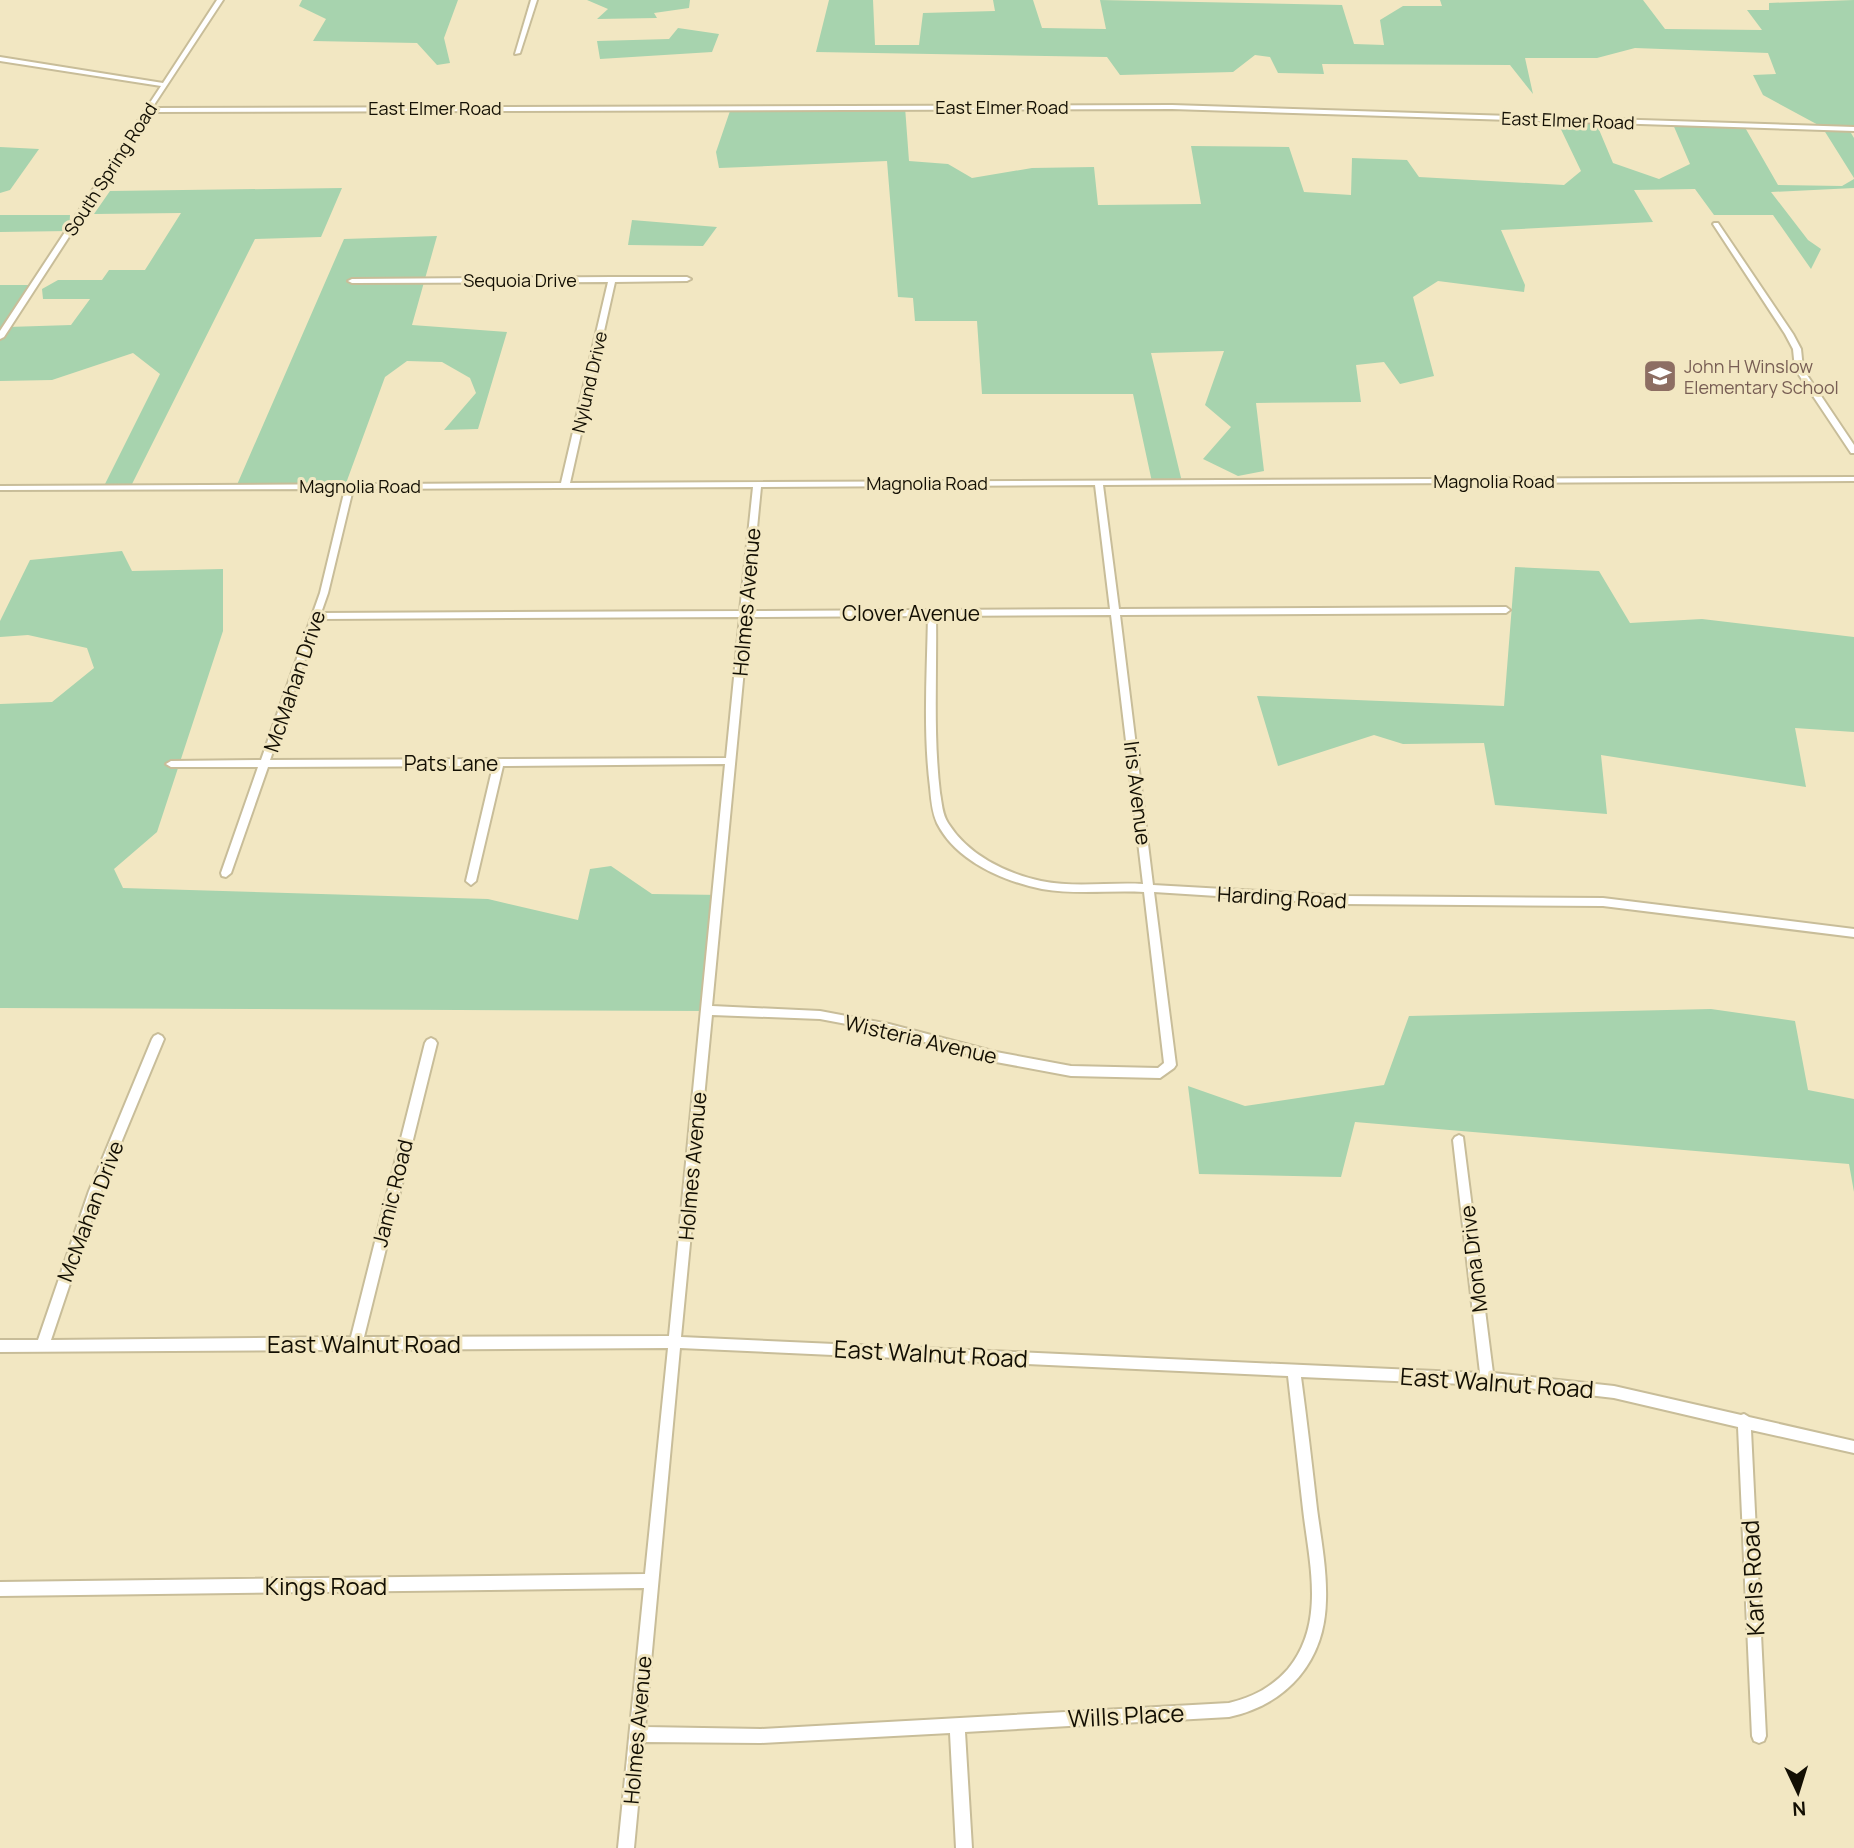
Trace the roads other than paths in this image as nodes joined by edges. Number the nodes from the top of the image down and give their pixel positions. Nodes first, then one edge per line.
1 (220, 0) edge
2 (534, 0) edge
3 (517, 53) dead end
4 (0, 59) edge
5 (165, 85) junction
6 (149, 110) junction
7 (1854, 129) edge
8 (1716, 223) dead end
9 (612, 279) junction
10 (687, 279) dead end
11 (352, 281) dead end
12 (0, 337) edge
13 (1854, 451) edge
14 (1854, 479) edge
15 (1099, 482) junction
16 (757, 484) junction
17 (565, 485) junction
18 (350, 486) junction
19 (0, 488) edge
20 (1506, 610) dead end
21 (1116, 612) junction
22 (932, 613) junction
23 (745, 614) junction
24 (317, 616) junction
25 (731, 761) junction
26 (499, 762) junction
27 (172, 764) dead end
28 (265, 764) junction
29 (226, 873) dead end
30 (471, 881) dead end
31 (1150, 888) junction
32 (1854, 933) edge
33 (707, 1010) junction
34 (158, 1039) dead end
35 (431, 1043) dead end
36 (1135, 1073) joint
37 (1459, 1140) dead end
38 (675, 1341) junction
39 (356, 1343) junction
40 (0, 1346) edge
41 (42, 1346) junction
42 (1294, 1370) junction
43 (1487, 1379) junction
44 (1744, 1420) junction
45 (1854, 1447) edge
46 (651, 1581) junction
47 (0, 1589) edge
48 (957, 1724) junction
49 (637, 1734) junction
50 (1759, 1736) dead end
51 (626, 1848) edge
52 (964, 1848) edge

1 - 5 street, South Spring Road
2 - 3 street
4 - 5 street
5 - 6 street, South Spring Road
6 - 7 street, East Elmer Road
6 - 12 street, South Spring Road
8 - 13 street
9 - 10 street, Sequoia Drive
9 - 11 street, Sequoia Drive
9 - 17 street, Nylund Drive
14 - 15 street, Magnolia Road
15 - 16 street, Magnolia Road
15 - 21 street, Iris Avenue
16 - 17 street, Magnolia Road
16 - 23 street, Holmes Avenue
17 - 18 street, Magnolia Road
18 - 19 street, Magnolia Road
18 - 24 street, McMahan Drive
20 - 21 street, Clover Avenue
21 - 22 street, Clover Avenue
21 - 31 street, Iris Avenue
22 - 23 street, Clover Avenue
22 - 31 street, Harding Road
23 - 24 street, Clover Avenue
23 - 25 street, Holmes Avenue
24 - 28 street, McMahan Drive
25 - 26 street, Pats Lane
25 - 33 street, Holmes Avenue
26 - 28 street, Pats Lane
26 - 30 street
27 - 28 street, Pats Lane
28 - 29 street, McMahan Drive
31 - 32 street, Harding Road
31 - 36 street, Iris Avenue
33 - 36 street, Wisteria Avenue
33 - 38 street, Holmes Avenue
34 - 41 street, McMahan Drive
35 - 39 street, Jamic Road
37 - 43 street, Mona Drive
38 - 39 street, East Walnut Road
38 - 42 street, East Walnut Road
38 - 46 street, Holmes Avenue
39 - 41 street, East Walnut Road
40 - 41 street, East Walnut Road
42 - 43 street, East Walnut Road
42 - 48 street, Wills Place
43 - 44 street, East Walnut Road
44 - 45 street, East Walnut Road
44 - 50 street, Karls Road
46 - 47 street, Kings Road
46 - 49 street, Holmes Avenue
48 - 49 street, Wills Place
48 - 52 street
49 - 51 street, Holmes Avenue

